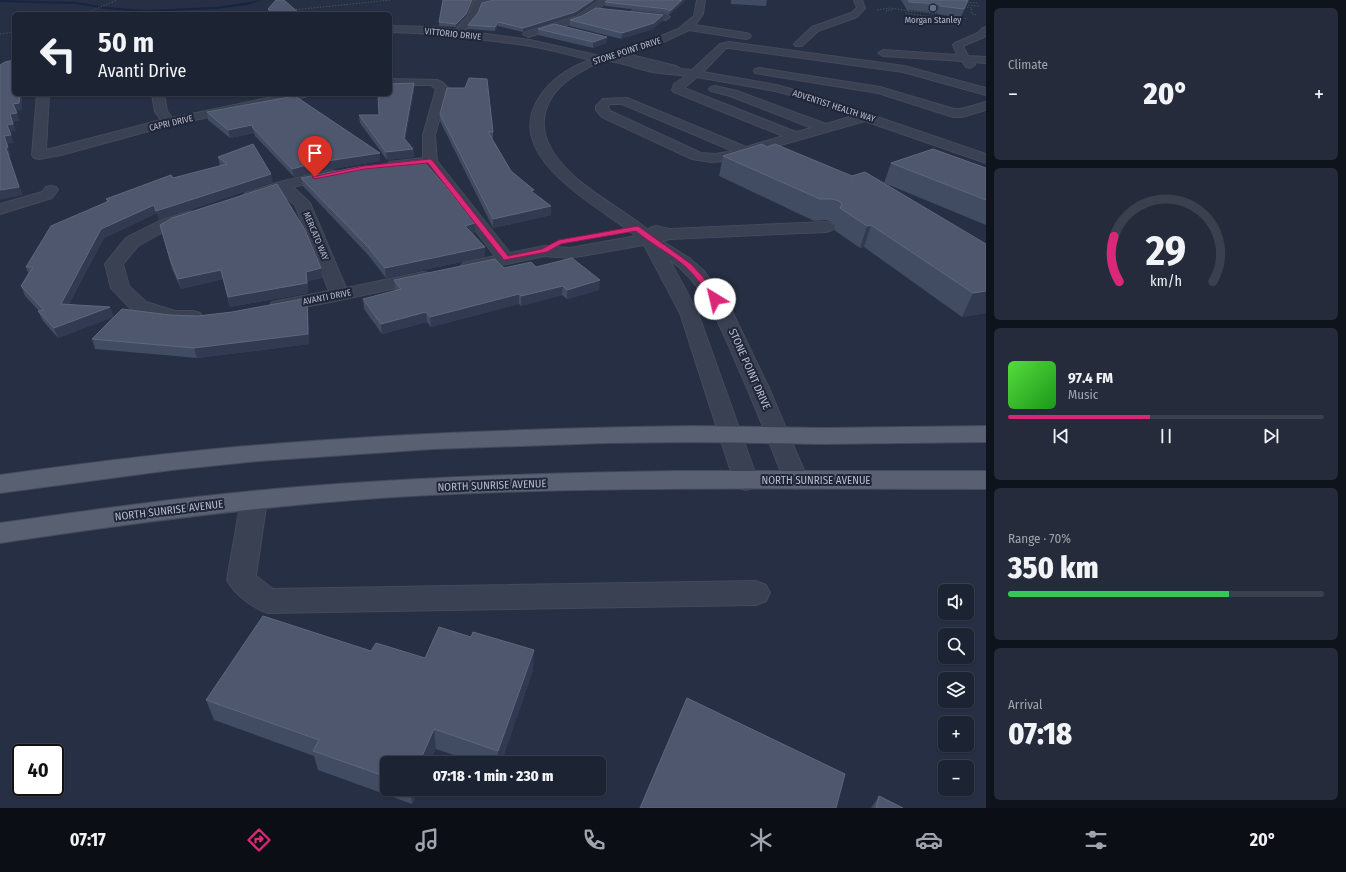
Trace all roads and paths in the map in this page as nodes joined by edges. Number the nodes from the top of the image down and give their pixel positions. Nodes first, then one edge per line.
1 (117, 0) edge
2 (390, 0) edge
3 (491, 0) edge
4 (606, 0) edge
5 (701, 0) edge
6 (858, 0) edge
7 (978, 3) dead end
8 (979, 6) dead end
9 (962, 7) edge
10 (594, 9) junction
11 (900, 9) junction
12 (294, 10) edge
13 (897, 10) junction
14 (278, 11) edge
15 (609, 11) edge
16 (908, 11) junction
17 (88, 12) edge
18 (267, 12) edge
19 (623, 12) edge
20 (912, 14) junction
21 (978, 15) dead end
22 (666, 17) edge
23 (968, 19) edge
24 (960, 21) edge
25 (554, 26) junction
26 (687, 27) junction
27 (392, 29) edge
28 (986, 30) edge
29 (574, 31) edge
30 (12, 32) edge
31 (457, 33) junction
32 (0, 34) edge
33 (754, 38) dead end
34 (511, 41) junction
35 (814, 46) dead end
36 (874, 52) dead end
37 (714, 54) junction
38 (730, 56) dead end
39 (602, 58) junction
40 (966, 59) junction
41 (986, 60) edge
42 (761, 61) dead end
43 (704, 63) junction
44 (720, 66) dead end
45 (750, 70) dead end
46 (694, 74) junction
47 (862, 74) dead end
48 (936, 78) junction
49 (392, 82) edge
50 (986, 84) edge
51 (678, 86) junction
52 (973, 88) junction
53 (986, 92) edge
54 (43, 96) edge
55 (158, 96) edge
56 (281, 96) edge
57 (270, 97) edge
58 (960, 100) dead end
59 (984, 106) edge
60 (865, 117) junction
61 (170, 122) junction
62 (825, 128) junction
63 (795, 136) junction
64 (745, 151) junction
65 (986, 159) edge
66 (430, 161) junction
67 (379, 166) edge
68 (343, 172) edge
69 (281, 186) junction
70 (51, 190) dead end
71 (232, 201) edge
72 (0, 209) edge
73 (204, 210) edge
74 (826, 227) edge
75 (643, 234) junction
76 (506, 259) junction
77 (340, 295) junction
78 (266, 308) edge
79 (207, 317) edge
80 (986, 434) edge
81 (730, 435) junction
82 (778, 435) junction
83 (796, 480) junction
84 (986, 480) edge
85 (746, 481) junction
86 (0, 484) edge
87 (254, 500) junction
88 (0, 533) edge
89 (756, 593) dead end

1 - 17 path
2 - 12 path
3 - 31 street
4 - 10 street
5 - 26 street, STONE POINT DRIVE
6 - 35 street
7 - 8 path
9 - 21 path
10 - 15 street
10 - 25 street
11 - 13 path
11 - 13 path
11 - 16 path
13 - 20 path
14 - 18 path
16 - 20 path
16 - 23 path
19 - 22 street
20 - 24 path
25 - 29 street
25 - 34 street
26 - 33 street
26 - 39 street, STONE POINT DRIVE
27 - 31 street, VITTORIO DRIVE
28 - 40 street
30 - 32 path
31 - 34 street, VITTORIO DRIVE
34 - 39 street, VITTORIO DRIVE
36 - 40 street
37 - 38 street
37 - 43 street
37 - 48 street
39 - 46 street, ADVENTIST HEALTH WAY
39 - 75 street, STONE POINT DRIVE
40 - 41 street
40 - 48 street
42 - 47 street
43 - 44 street
43 - 46 street
45 - 59 street
46 - 51 street
46 - 60 street, ADVENTIST HEALTH WAY
48 - 52 street
49 - 66 street
50 - 52 street
51 - 62 street
51 - 63 street
52 - 53 street
54 - 61 street, CAPRI DRIVE
55 - 61 street
56 - 57 street, CAPRI DRIVE
57 - 61 street, CAPRI DRIVE
58 - 59 street
60 - 62 street
60 - 65 street, ADVENTIST HEALTH WAY
62 - 63 street
63 - 64 street
64 - 64 street
66 - 67 street
66 - 76 street
68 - 69 street
69 - 71 street
69 - 77 street, MERCATO WAY
70 - 72 street
73 - 79 street
74 - 75 street, AVANTI DRIVE
75 - 76 street, AVANTI DRIVE
75 - 81 street, STONE POINT DRIVE
75 - 82 street, STONE POINT DRIVE
76 - 77 street, AVANTI DRIVE
77 - 78 street, AVANTI DRIVE
80 - 82 main road
81 - 82 main road
81 - 85 street, STONE POINT DRIVE
81 - 86 main road
82 - 83 street, STONE POINT DRIVE
83 - 84 main road, NORTH SUNRISE AVENUE
83 - 85 main road, NORTH SUNRISE AVENUE
85 - 87 main road, NORTH SUNRISE AVENUE
87 - 88 main road, NORTH SUNRISE AVENUE
87 - 89 street

